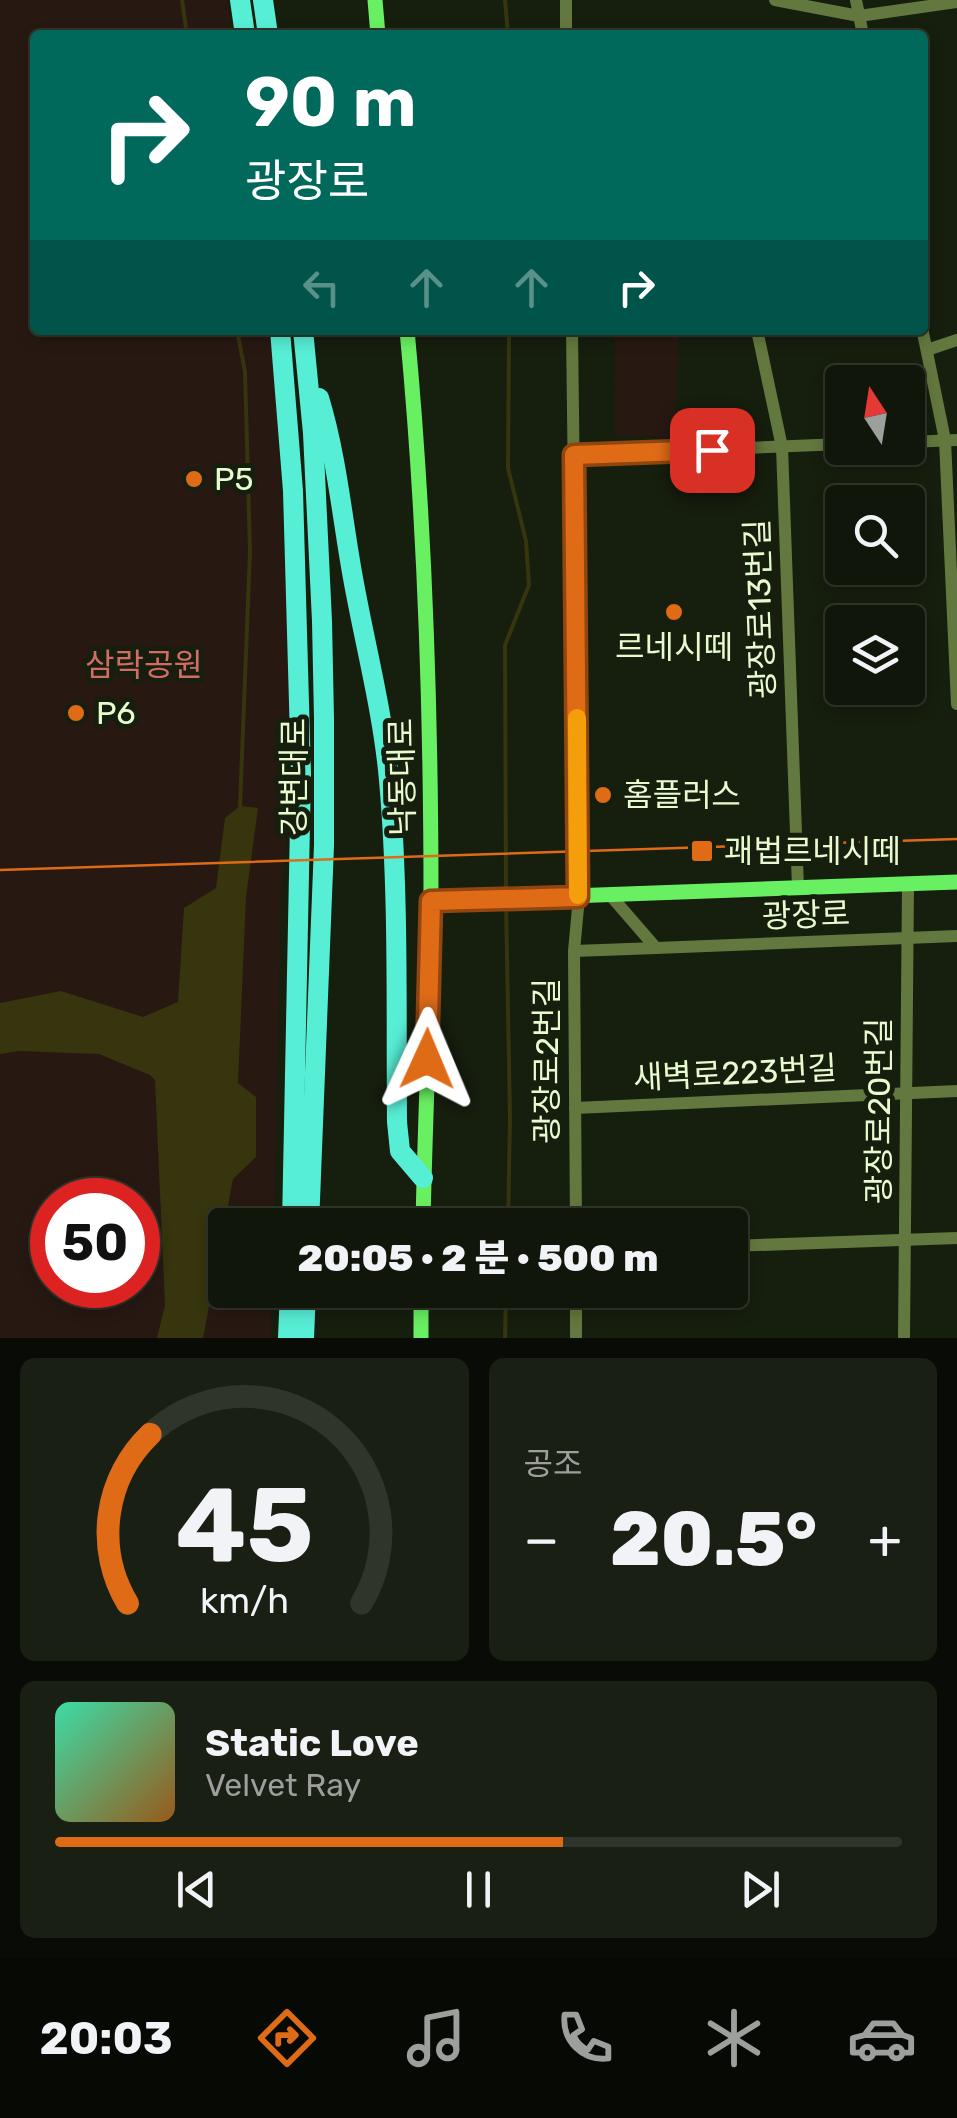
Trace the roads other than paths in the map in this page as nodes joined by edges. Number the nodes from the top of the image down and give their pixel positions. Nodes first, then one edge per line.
1 (240, 0) edge
2 (263, 0) edge
3 (375, 0) edge
4 (566, 0) edge
5 (774, 0) edge
6 (856, 0) edge
7 (957, 2) edge
8 (859, 16) junction
9 (244, 30) edge
10 (267, 30) edge
11 (378, 30) edge
12 (566, 30) edge
13 (862, 30) edge
14 (280, 335) edge
15 (407, 335) edge
16 (572, 335) edge
17 (758, 335) edge
18 (924, 335) edge
19 (301, 336) edge
20 (957, 340) edge
21 (927, 350) junction
22 (951, 440) edge
23 (925, 441) edge
24 (825, 445) edge
25 (782, 447) junction
26 (574, 455) junction
27 (955, 612) edge
28 (957, 704) edge
29 (957, 882) edge
30 (908, 884) junction
31 (798, 888) junction
32 (611, 896) junction
33 (572, 897) junction
34 (431, 901) junction
35 (957, 936) edge
36 (908, 938) junction
37 (656, 948) junction
38 (574, 951) junction
39 (957, 1091) edge
40 (906, 1093) junction
41 (575, 1108) junction
42 (424, 1178) junction
43 (292, 1208) edge
44 (310, 1208) edge
45 (423, 1208) edge
46 (576, 1208) edge
47 (957, 1238) edge
48 (905, 1240) junction
49 (748, 1245) edge
50 (289, 1308) edge
51 (305, 1308) edge
52 (421, 1308) edge
53 (576, 1308) edge
54 (288, 1338) edge
55 (304, 1338) edge
56 (420, 1338) edge
57 (576, 1338) edge
58 (904, 1338) edge

1 - 9 highway
2 - 10 highway
3 - 11 main road
4 - 12 street
5 - 8 street
6 - 8 street
7 - 8 street
8 - 13 street
14 - 43 highway, 강변대로
15 - 34 main road, 낙동대로
16 - 26 street, 광장로2번길
17 - 25 street, 광장로13번길
18 - 21 street
19 - 42 highway
19 - 44 highway, 강변대로
20 - 21 street
21 - 22 street
22 - 23 street
22 - 27 street
24 - 25 street
25 - 26 street
25 - 31 street, 광장로13번길
26 - 33 street, 광장로2번길
27 - 28 street
29 - 30 main road, 광장로
30 - 31 main road, 광장로
30 - 36 street, 광장로20번길
31 - 32 main road, 광장로
32 - 33 main road, 광장로
32 - 37 street
33 - 34 main road, 광장로
33 - 38 street, 광장로2번길
34 - 42 main road, 낙동대로
35 - 36 street, 광장로
36 - 37 street, 광장로
36 - 40 street, 광장로20번길
37 - 38 street, 광장로
38 - 41 street, 광장로2번길
39 - 40 street, 새벽로223번길
40 - 41 street, 새벽로223번길
40 - 48 street, 광장로20번길
41 - 46 street, 광장로2번길
42 - 45 main road, 낙동대로
47 - 48 street
48 - 49 street
48 - 58 street, 광장로20번길
50 - 54 highway
51 - 55 highway
52 - 56 main road
53 - 57 street

